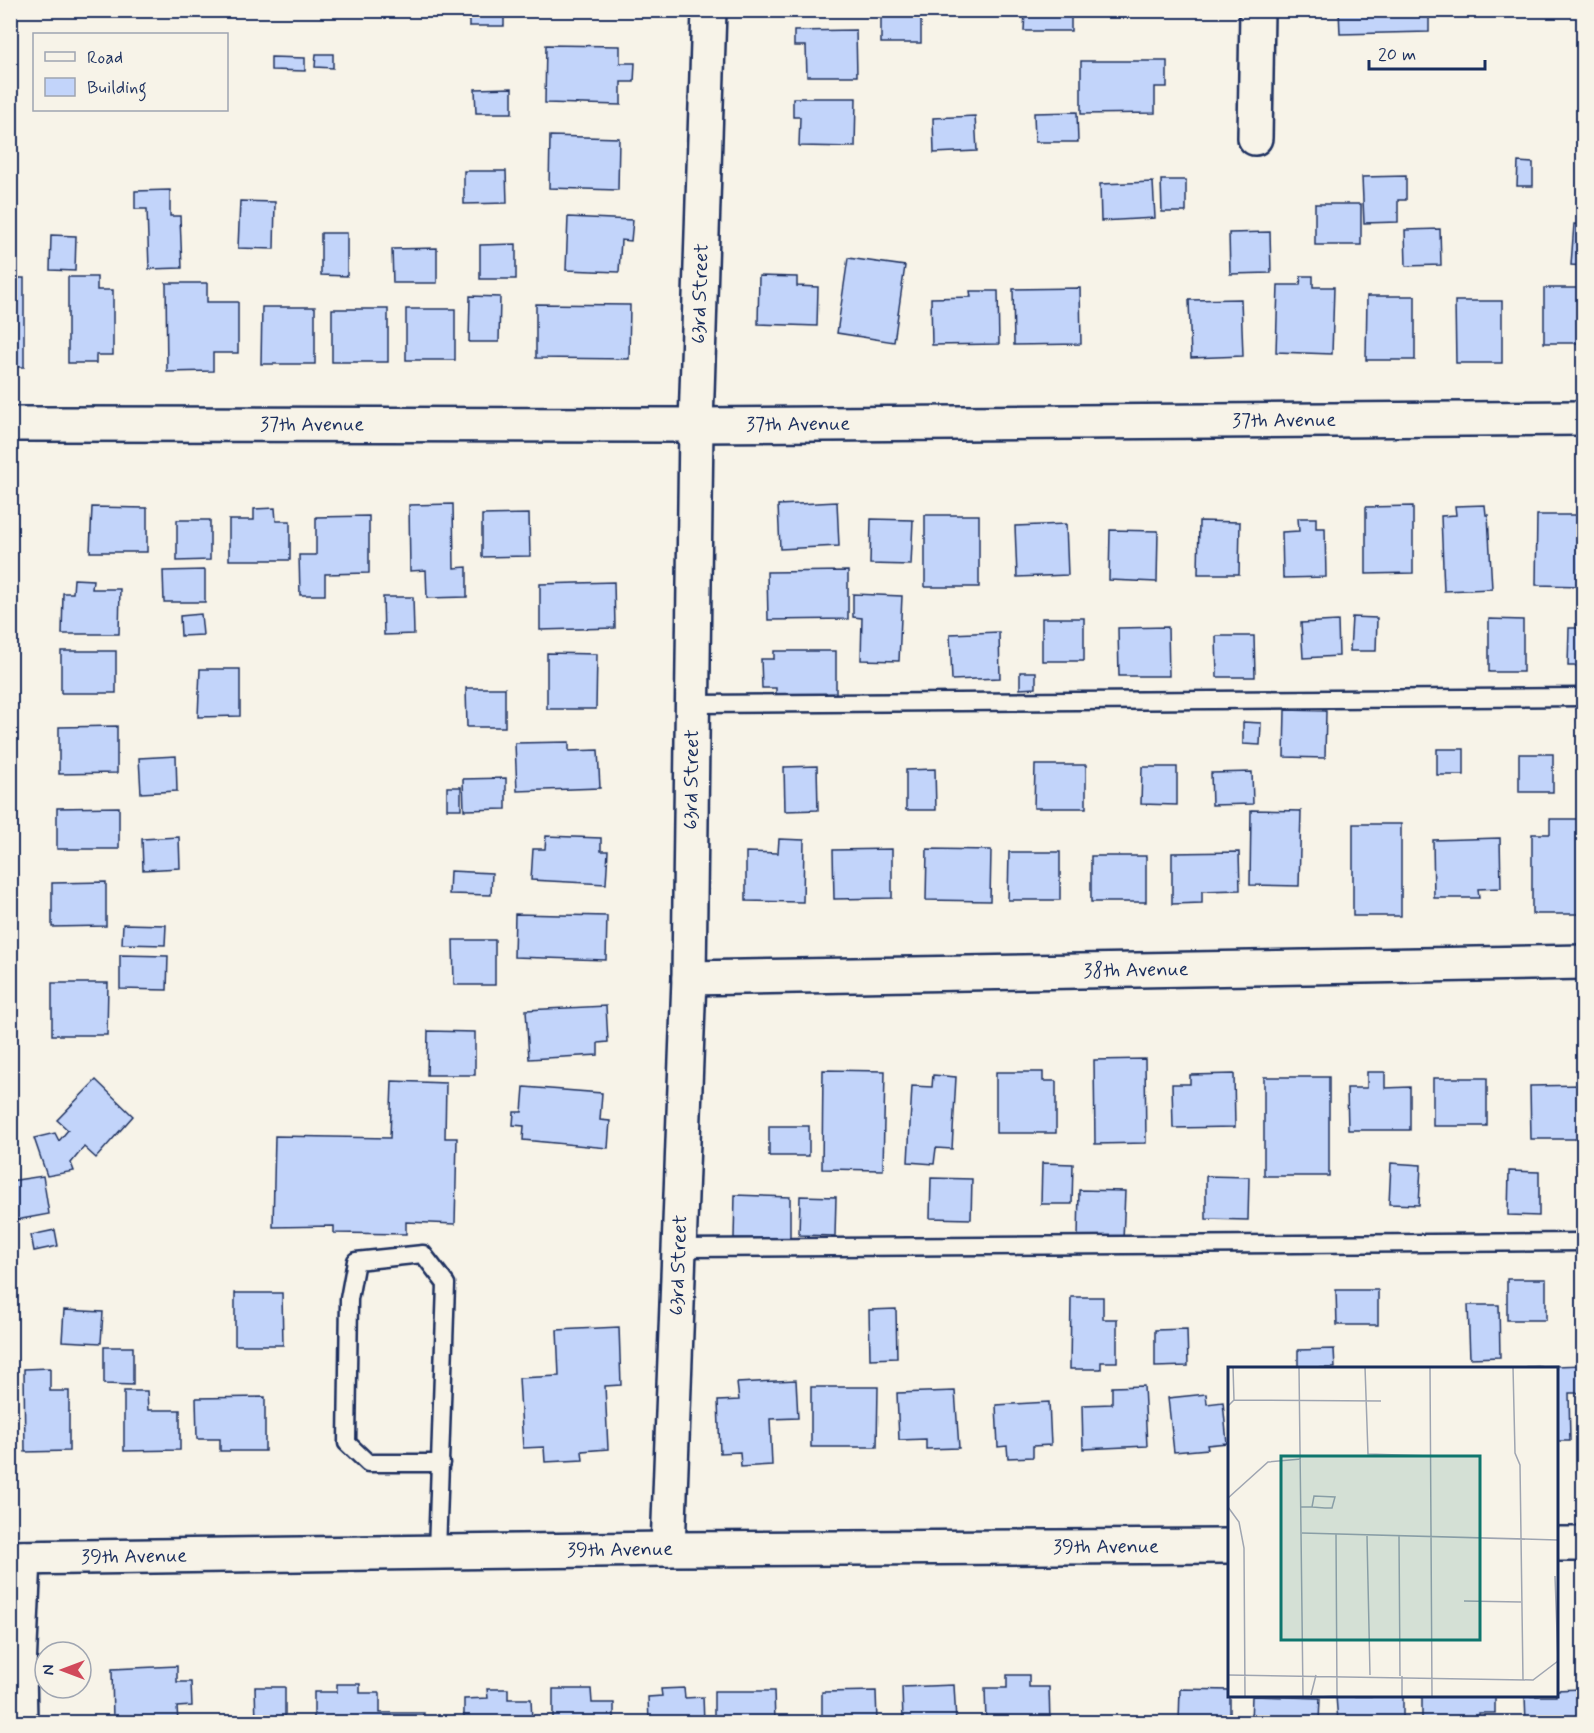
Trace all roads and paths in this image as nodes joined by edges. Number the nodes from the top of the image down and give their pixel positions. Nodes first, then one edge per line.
1 (709, 10) edge
2 (1257, 10) edge
3 (1255, 138) dead end
4 (1584, 418) edge
5 (10, 424) edge
6 (696, 425) junction
7 (1584, 697) edge
8 (693, 704) junction
9 (1584, 962) edge
10 (689, 978) junction
11 (1584, 1242) edge
12 (679, 1248) junction
13 (441, 1463) junction
14 (1558, 1544) edge
15 (1584, 1544) edge
16 (1228, 1546) edge
17 (668, 1549) junction
18 (437, 1552) junction
19 (17, 1558) edge
20 (20, 1722) edge

1 - 6 street, 63rd Street
2 - 3 street
4 - 6 street, 37th Avenue
5 - 6 street, 37th Avenue
6 - 8 street, 63rd Street
7 - 8 lane
8 - 10 street, 63rd Street
9 - 10 street, 38th Avenue
10 - 12 street, 63rd Street
11 - 12 lane
12 - 17 street, 63rd Street
13 - 13 lane
13 - 18 lane
14 - 15 street
16 - 17 street, 39th Avenue
17 - 18 street, 39th Avenue
18 - 19 street, 39th Avenue
19 - 20 street

